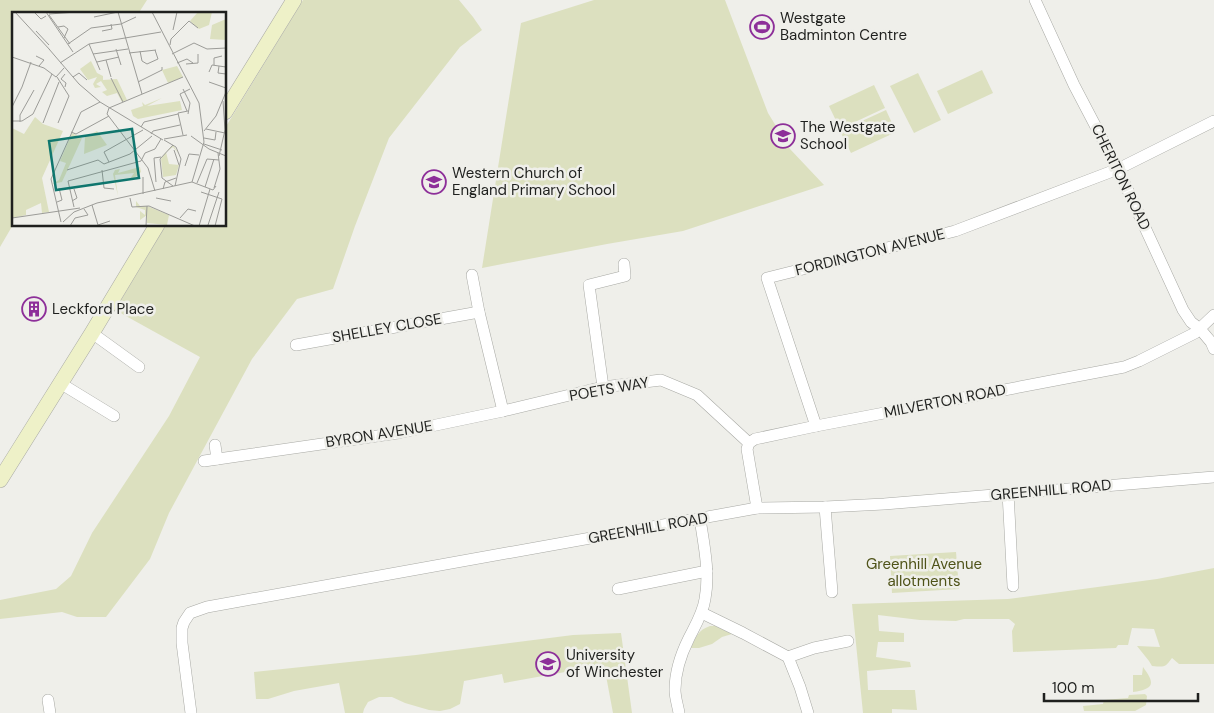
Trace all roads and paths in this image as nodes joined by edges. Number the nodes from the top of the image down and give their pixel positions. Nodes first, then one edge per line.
1 (294, 0) edge
2 (1035, 0) edge
3 (226, 110) edge
4 (1214, 121) edge
5 (1118, 169) junction
6 (156, 226) edge
7 (624, 264) dead end
8 (472, 275) dead end
9 (479, 312) junction
10 (1214, 315) edge
11 (1200, 329) junction
12 (92, 334) junction
13 (296, 345) dead end
14 (1214, 349) edge
15 (138, 367) dead end
16 (60, 383) junction
17 (603, 387) junction
18 (539, 402) joint
19 (503, 411) junction
20 (114, 416) dead end
21 (816, 426) junction
22 (749, 443) junction
23 (215, 445) dead end
24 (217, 459) junction
25 (204, 462) dead end
26 (1214, 477) edge
27 (0, 480) edge
28 (1008, 493) junction
29 (825, 507) junction
30 (757, 508) junction
31 (700, 519) junction
32 (707, 571) junction
33 (1013, 586) dead end
34 (618, 589) dead end
35 (832, 592) dead end
36 (702, 613) junction
37 (848, 641) dead end
38 (788, 657) junction
39 (48, 700) dead end
40 (50, 713) edge
41 (191, 713) edge
42 (679, 713) edge
43 (808, 713) edge

1 - 3 main road
2 - 5 street, CHERITON ROAD
4 - 5 street
5 - 11 street, CHERITON ROAD
5 - 21 street, FORDINGTON AVENUE
6 - 12 main road
7 - 17 street
8 - 9 street
9 - 13 street, SHELLEY CLOSE
9 - 19 street
10 - 11 street, MILVERTON ROAD
11 - 14 street, CHERITON ROAD
11 - 21 street, MILVERTON ROAD
12 - 15 street
12 - 16 main road
16 - 20 street
16 - 27 main road
17 - 18 street, POETS WAY
17 - 22 street, POETS WAY
18 - 19 street, BYRON AVENUE
19 - 24 street, BYRON AVENUE
21 - 22 street, MILVERTON ROAD
22 - 30 street
23 - 24 street
24 - 25 street, BYRON AVENUE
26 - 28 street, GREENHILL ROAD
28 - 29 street, GREENHILL ROAD
28 - 33 street
29 - 30 street, GREENHILL ROAD
29 - 35 street
30 - 31 street, GREENHILL ROAD
31 - 32 street
31 - 41 street, GREENHILL ROAD
32 - 34 street
32 - 36 street
36 - 38 street
36 - 42 street
37 - 38 street
38 - 43 street
39 - 40 street

